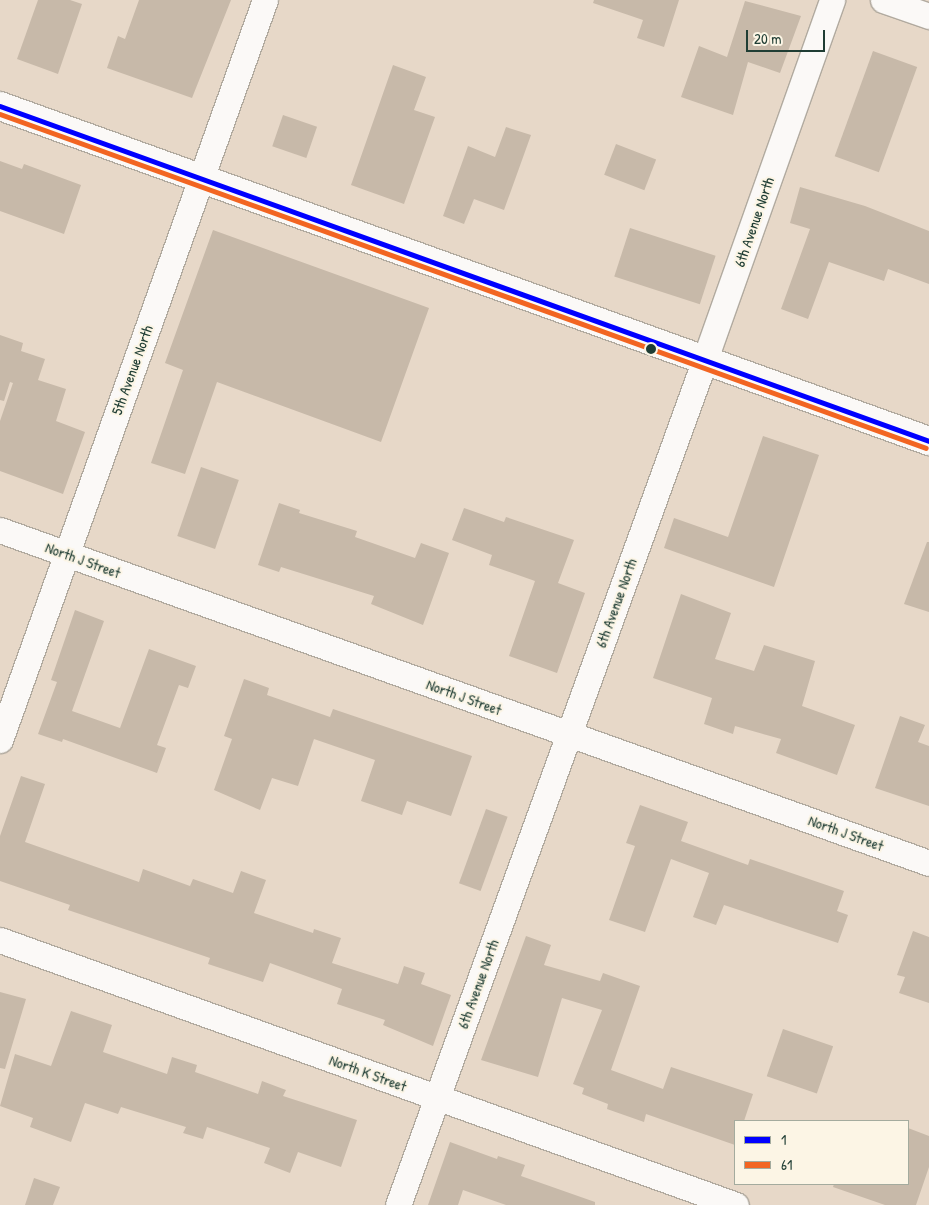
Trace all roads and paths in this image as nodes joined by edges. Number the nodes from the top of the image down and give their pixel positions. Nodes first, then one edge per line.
1 (265, 0) edge
2 (832, 0) edge
3 (883, 0) edge
4 (929, 16) edge
5 (0, 106) edge
6 (201, 178) junction
7 (706, 359) junction
8 (929, 441) edge
9 (0, 530) edge
10 (67, 554) junction
11 (568, 734) junction
12 (0, 740) edge
13 (929, 863) edge
14 (0, 940) edge
15 (436, 1097) junction
16 (398, 1205) edge
17 (736, 1205) edge

1 - 6 street, 5th Avenue North
2 - 7 street, 6th Avenue North
3 - 4 street
5 - 6 main road
6 - 7 main road
6 - 10 street, 5th Avenue North
7 - 8 main road
7 - 11 street, 6th Avenue North
9 - 10 street, North J Street
10 - 11 street, North J Street
10 - 12 street, 5th Avenue North
11 - 13 street, North J Street
11 - 15 street, 6th Avenue North
14 - 15 street, North K Street
15 - 16 street, 6th Avenue North
15 - 17 street, North K Street

